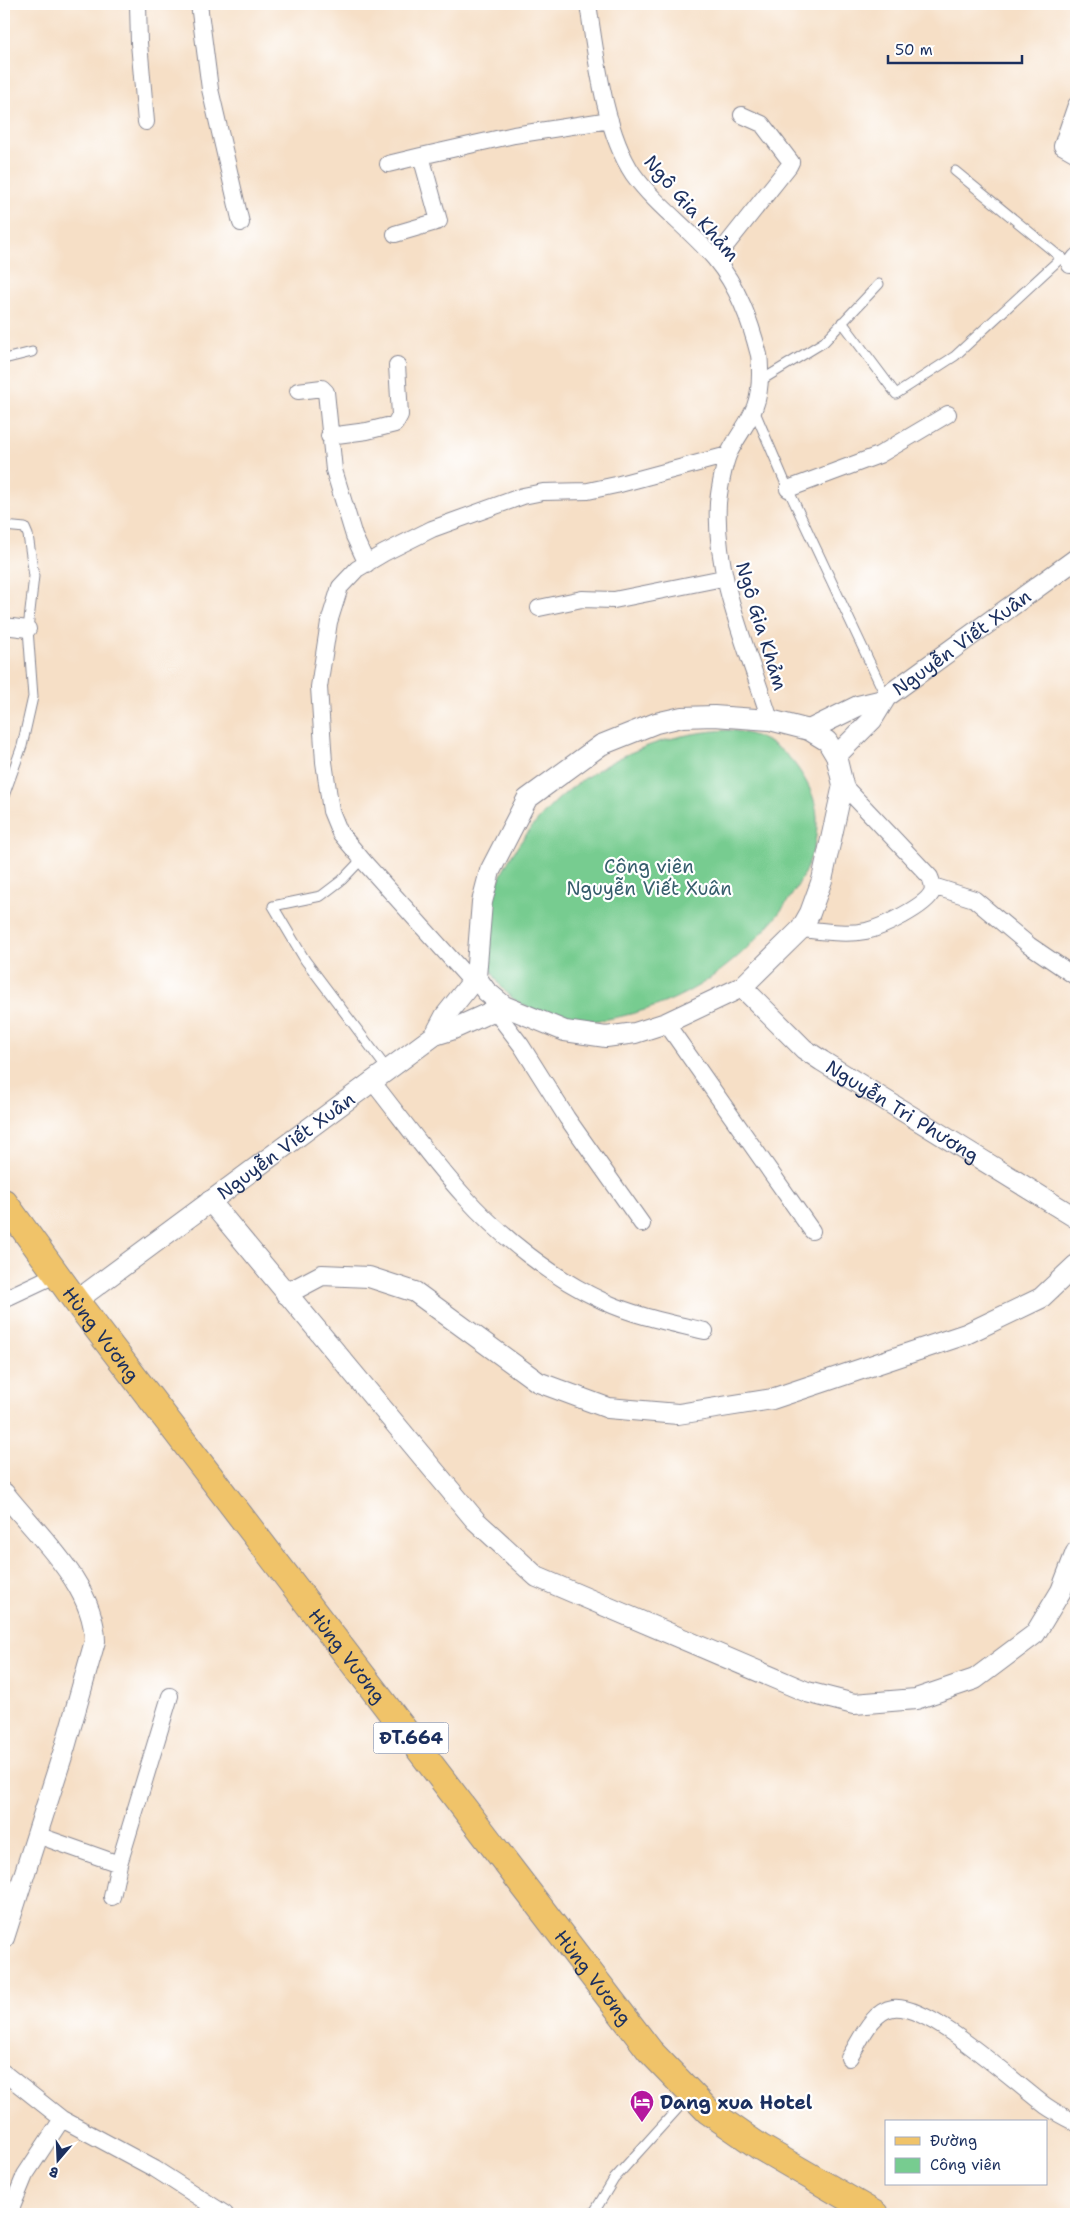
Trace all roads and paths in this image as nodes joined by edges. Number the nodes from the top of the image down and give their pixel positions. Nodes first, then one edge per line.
1 (138, 4) edge
2 (199, 4) edge
3 (588, 4) edge
4 (1076, 105) edge
5 (742, 115) dead end
6 (610, 120) junction
7 (146, 122) dead end
8 (1076, 154) edge
9 (421, 156) junction
10 (388, 164) dead end
11 (955, 171) dead end
12 (241, 223) dead end
13 (395, 234) dead end
14 (715, 259) junction
15 (1071, 262) edge
16 (879, 284) dead end
17 (842, 322) junction
18 (32, 352) dead end
19 (4, 359) edge
20 (397, 365) dead end
21 (760, 381) junction
22 (298, 391) dead end
23 (755, 412) junction
24 (948, 414) dead end
25 (329, 436) junction
26 (728, 455) junction
27 (788, 489) junction
28 (4, 526) edge
29 (1076, 559) edge
30 (366, 564) junction
31 (724, 578) junction
32 (539, 608) dead end
33 (4, 626) edge
34 (28, 629) junction
35 (885, 698) junction
36 (770, 720) junction
37 (809, 730) junction
38 (836, 756) junction
39 (843, 785) junction
40 (4, 796) edge
41 (362, 859) junction
42 (933, 886) junction
43 (801, 929) junction
44 (1076, 977) edge
45 (474, 979) junction
46 (742, 986) junction
47 (500, 1008) junction
48 (666, 1023) junction
49 (435, 1035) junction
50 (379, 1075) junction
51 (4, 1202) edge
52 (210, 1202) junction
53 (1076, 1218) edge
54 (642, 1224) dead end
55 (812, 1231) dead end
56 (1076, 1265) edge
57 (57, 1274) junction
58 (286, 1294) junction
59 (4, 1299) edge
60 (76, 1301) junction
61 (705, 1331) dead end
62 (5, 1499) edge
63 (1076, 1552) edge
64 (170, 1696) dead end
65 (37, 1836) junction
66 (119, 1864) junction
67 (112, 1897) dead end
68 (4, 1938) edge
69 (849, 2058) dead end
70 (4, 2073) edge
71 (690, 2094) junction
72 (62, 2119) junction
73 (1076, 2123) edge
74 (9, 2214) edge
75 (225, 2214) edge
76 (593, 2214) edge
77 (875, 2214) edge

1 - 7 street
2 - 12 street
3 - 6 street, Ngô Gia Khảm
4 - 8 street
5 - 14 street
6 - 9 street
6 - 14 street, Ngô Gia Khảm
9 - 10 street
9 - 13 street
11 - 15 lane
14 - 21 street, Ngô Gia Khảm
15 - 17 lane
16 - 17 lane
17 - 21 lane
18 - 19 lane
20 - 25 street
21 - 23 street, Ngô Gia Khảm
22 - 25 street
23 - 26 street, Ngô Gia Khảm
23 - 27 lane
24 - 27 street
25 - 30 street
26 - 30 street
26 - 31 street, Ngô Gia Khảm
27 - 35 lane
28 - 34 lane
29 - 35 street, Nguyễn Viết Xuân
30 - 41 street
31 - 32 street
31 - 36 street, Ngô Gia Khảm
33 - 34 street
34 - 40 lane
35 - 37 street
35 - 38 street, Nguyễn Viết Xuân
36 - 37 street
36 - 45 street
37 - 38 street
38 - 39 street
39 - 42 street
39 - 43 street
41 - 45 street
41 - 50 lane
42 - 43 street
42 - 44 street
43 - 46 street
45 - 47 street
45 - 49 street
46 - 48 street
46 - 53 street, Nguyễn Tri Phương
47 - 48 street
47 - 49 street, Nguyễn Viết Xuân
47 - 54 street
48 - 55 street
49 - 50 street, Nguyễn Viết Xuân
50 - 52 street, Nguyễn Viết Xuân
50 - 61 street
51 - 57 main road, Hùng Vương / ĐT.664
52 - 58 street
52 - 60 street, Nguyễn Viết Xuân
56 - 58 street
57 - 59 street
57 - 60 main road, Hùng Vương / ĐT.664
58 - 63 street
60 - 71 main road, Hùng Vương / ĐT.664
62 - 65 street
64 - 66 street
65 - 66 street
65 - 68 street
66 - 67 street
69 - 73 street
70 - 72 street
71 - 76 lane
71 - 77 main road, Hùng Vương / ĐT.664
72 - 74 street
72 - 75 street

